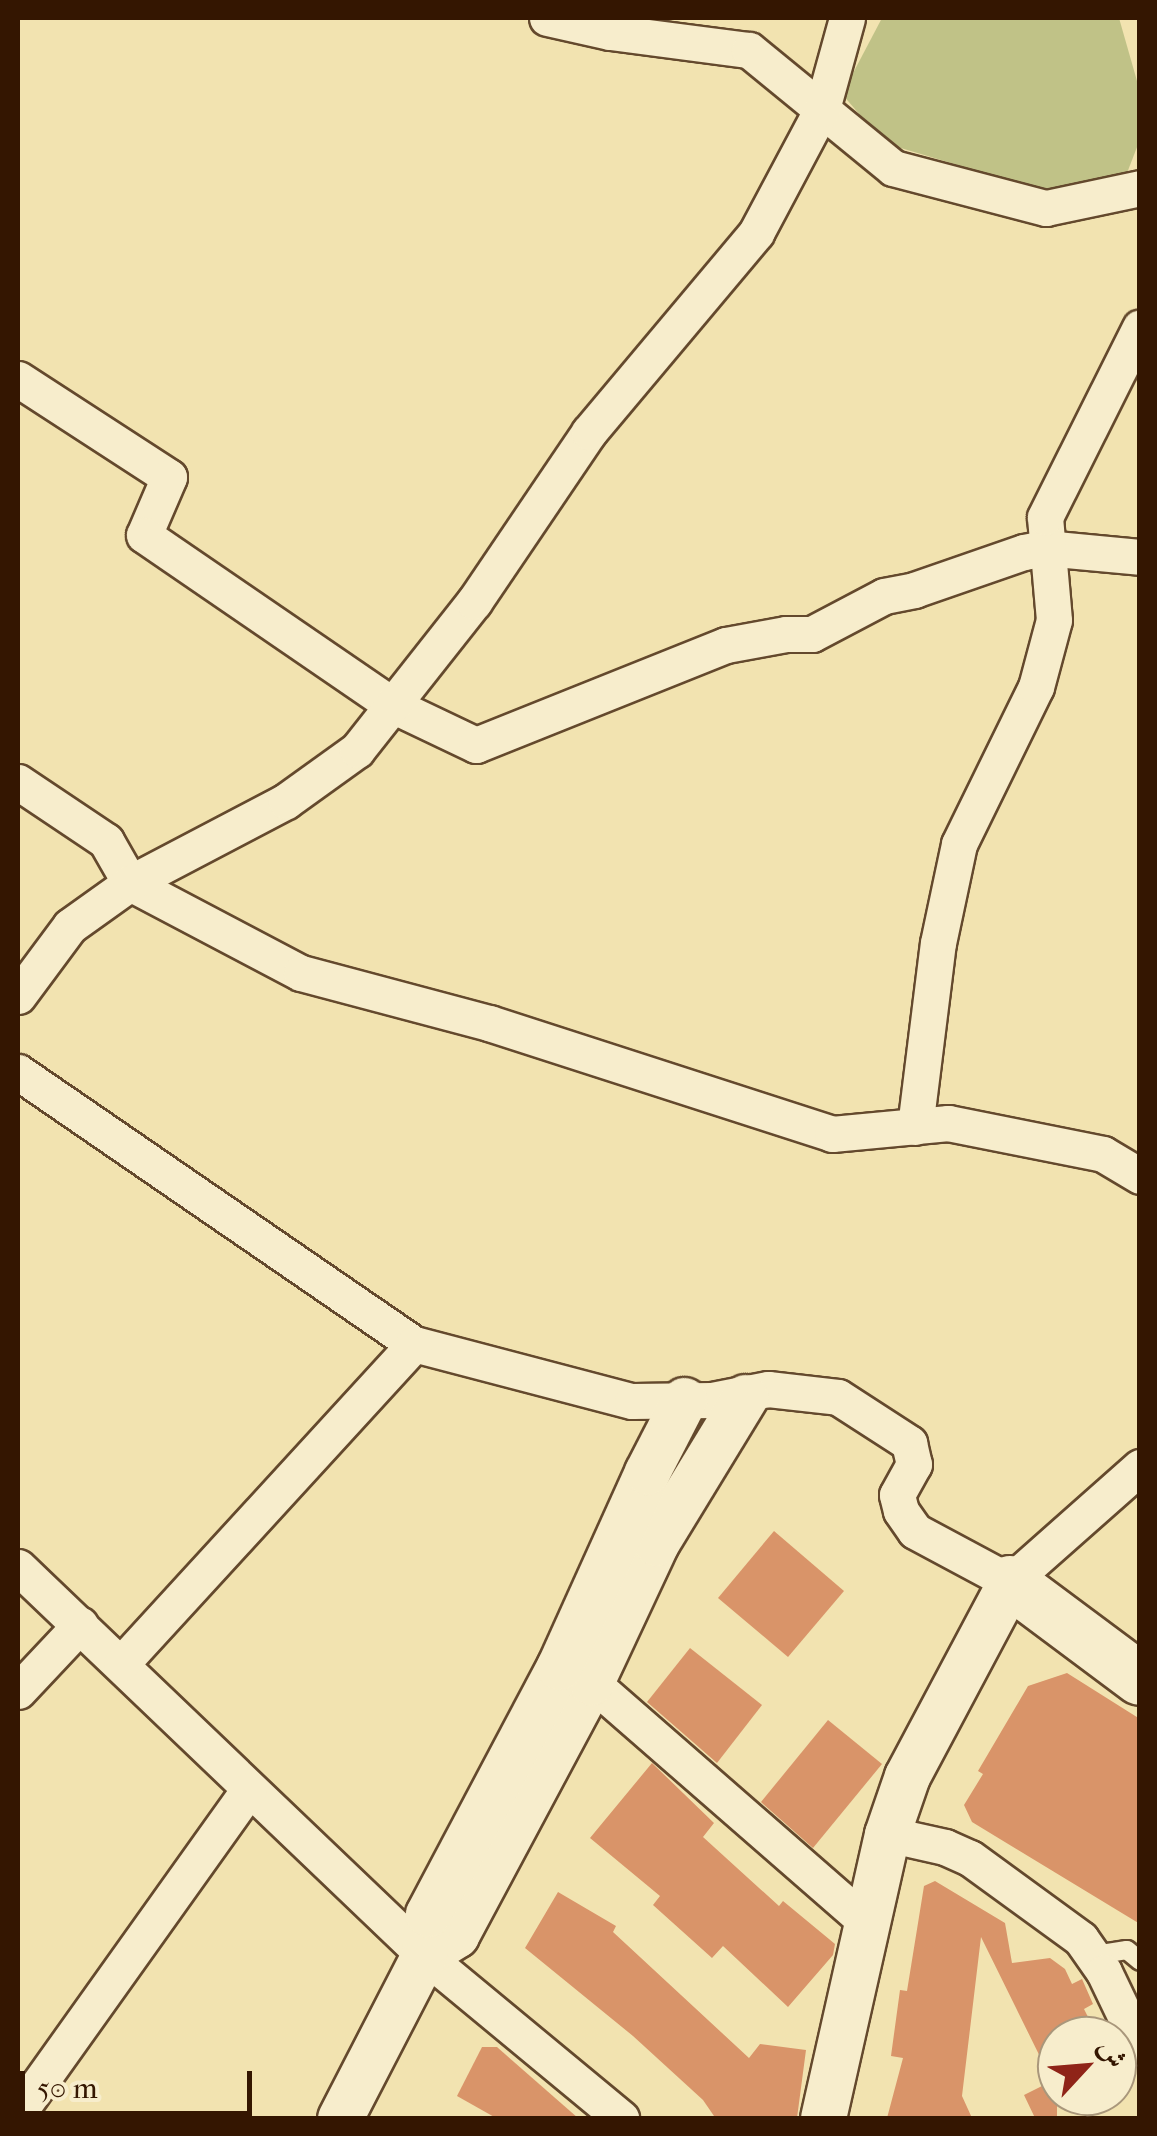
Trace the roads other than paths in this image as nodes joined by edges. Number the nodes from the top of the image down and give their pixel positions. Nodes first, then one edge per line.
1 (547, 18) edge
2 (847, 18) edge
3 (748, 34) edge
4 (822, 109) junction
5 (1138, 195) edge
6 (1140, 327) edge
7 (18, 380) edge
8 (1045, 548) junction
9 (1140, 557) edge
10 (392, 705) junction
11 (18, 782) edge
12 (130, 883) junction
13 (18, 996) edge
14 (18, 1072) edge
15 (914, 1127) junction
16 (1140, 1176) edge
17 (414, 1344) junction
18 (745, 1397) junction
19 (684, 1400) junction
20 (1140, 1467) edge
21 (651, 1512) junction
22 (18, 1567) edge
23 (1010, 1582) junction
24 (80, 1626) junction
25 (121, 1664) junction
26 (1140, 1679) edge
27 (590, 1682) junction
28 (18, 1691) edge
29 (248, 1790) junction
30 (887, 1834) junction
31 (868, 1924) junction
32 (424, 1955) junction
33 (1095, 1955) junction
34 (1140, 1961) edge
35 (1140, 2047) edge
36 (25, 2108) edge
37 (340, 2118) edge
38 (621, 2118) edge
39 (823, 2118) edge

1 - 3 street
2 - 4 street
3 - 4 street
4 - 5 street
4 - 10 street
6 - 8 street
7 - 10 street
8 - 9 street
8 - 10 street
8 - 15 street
10 - 12 street
11 - 12 street
12 - 13 street
12 - 15 street
14 - 17 street
15 - 16 street
17 - 19 street
17 - 25 street
18 - 19 street
18 - 21 street
18 - 23 street
19 - 21 street
20 - 23 street
21 - 27 street
21 - 32 street
22 - 24 street
23 - 26 main road
23 - 30 street
24 - 25 street
24 - 28 street
25 - 29 street
27 - 31 street
27 - 32 street
29 - 32 street
29 - 36 street
30 - 31 street
30 - 33 street
31 - 39 street
32 - 37 street
32 - 38 street
33 - 34 lane
33 - 35 street

